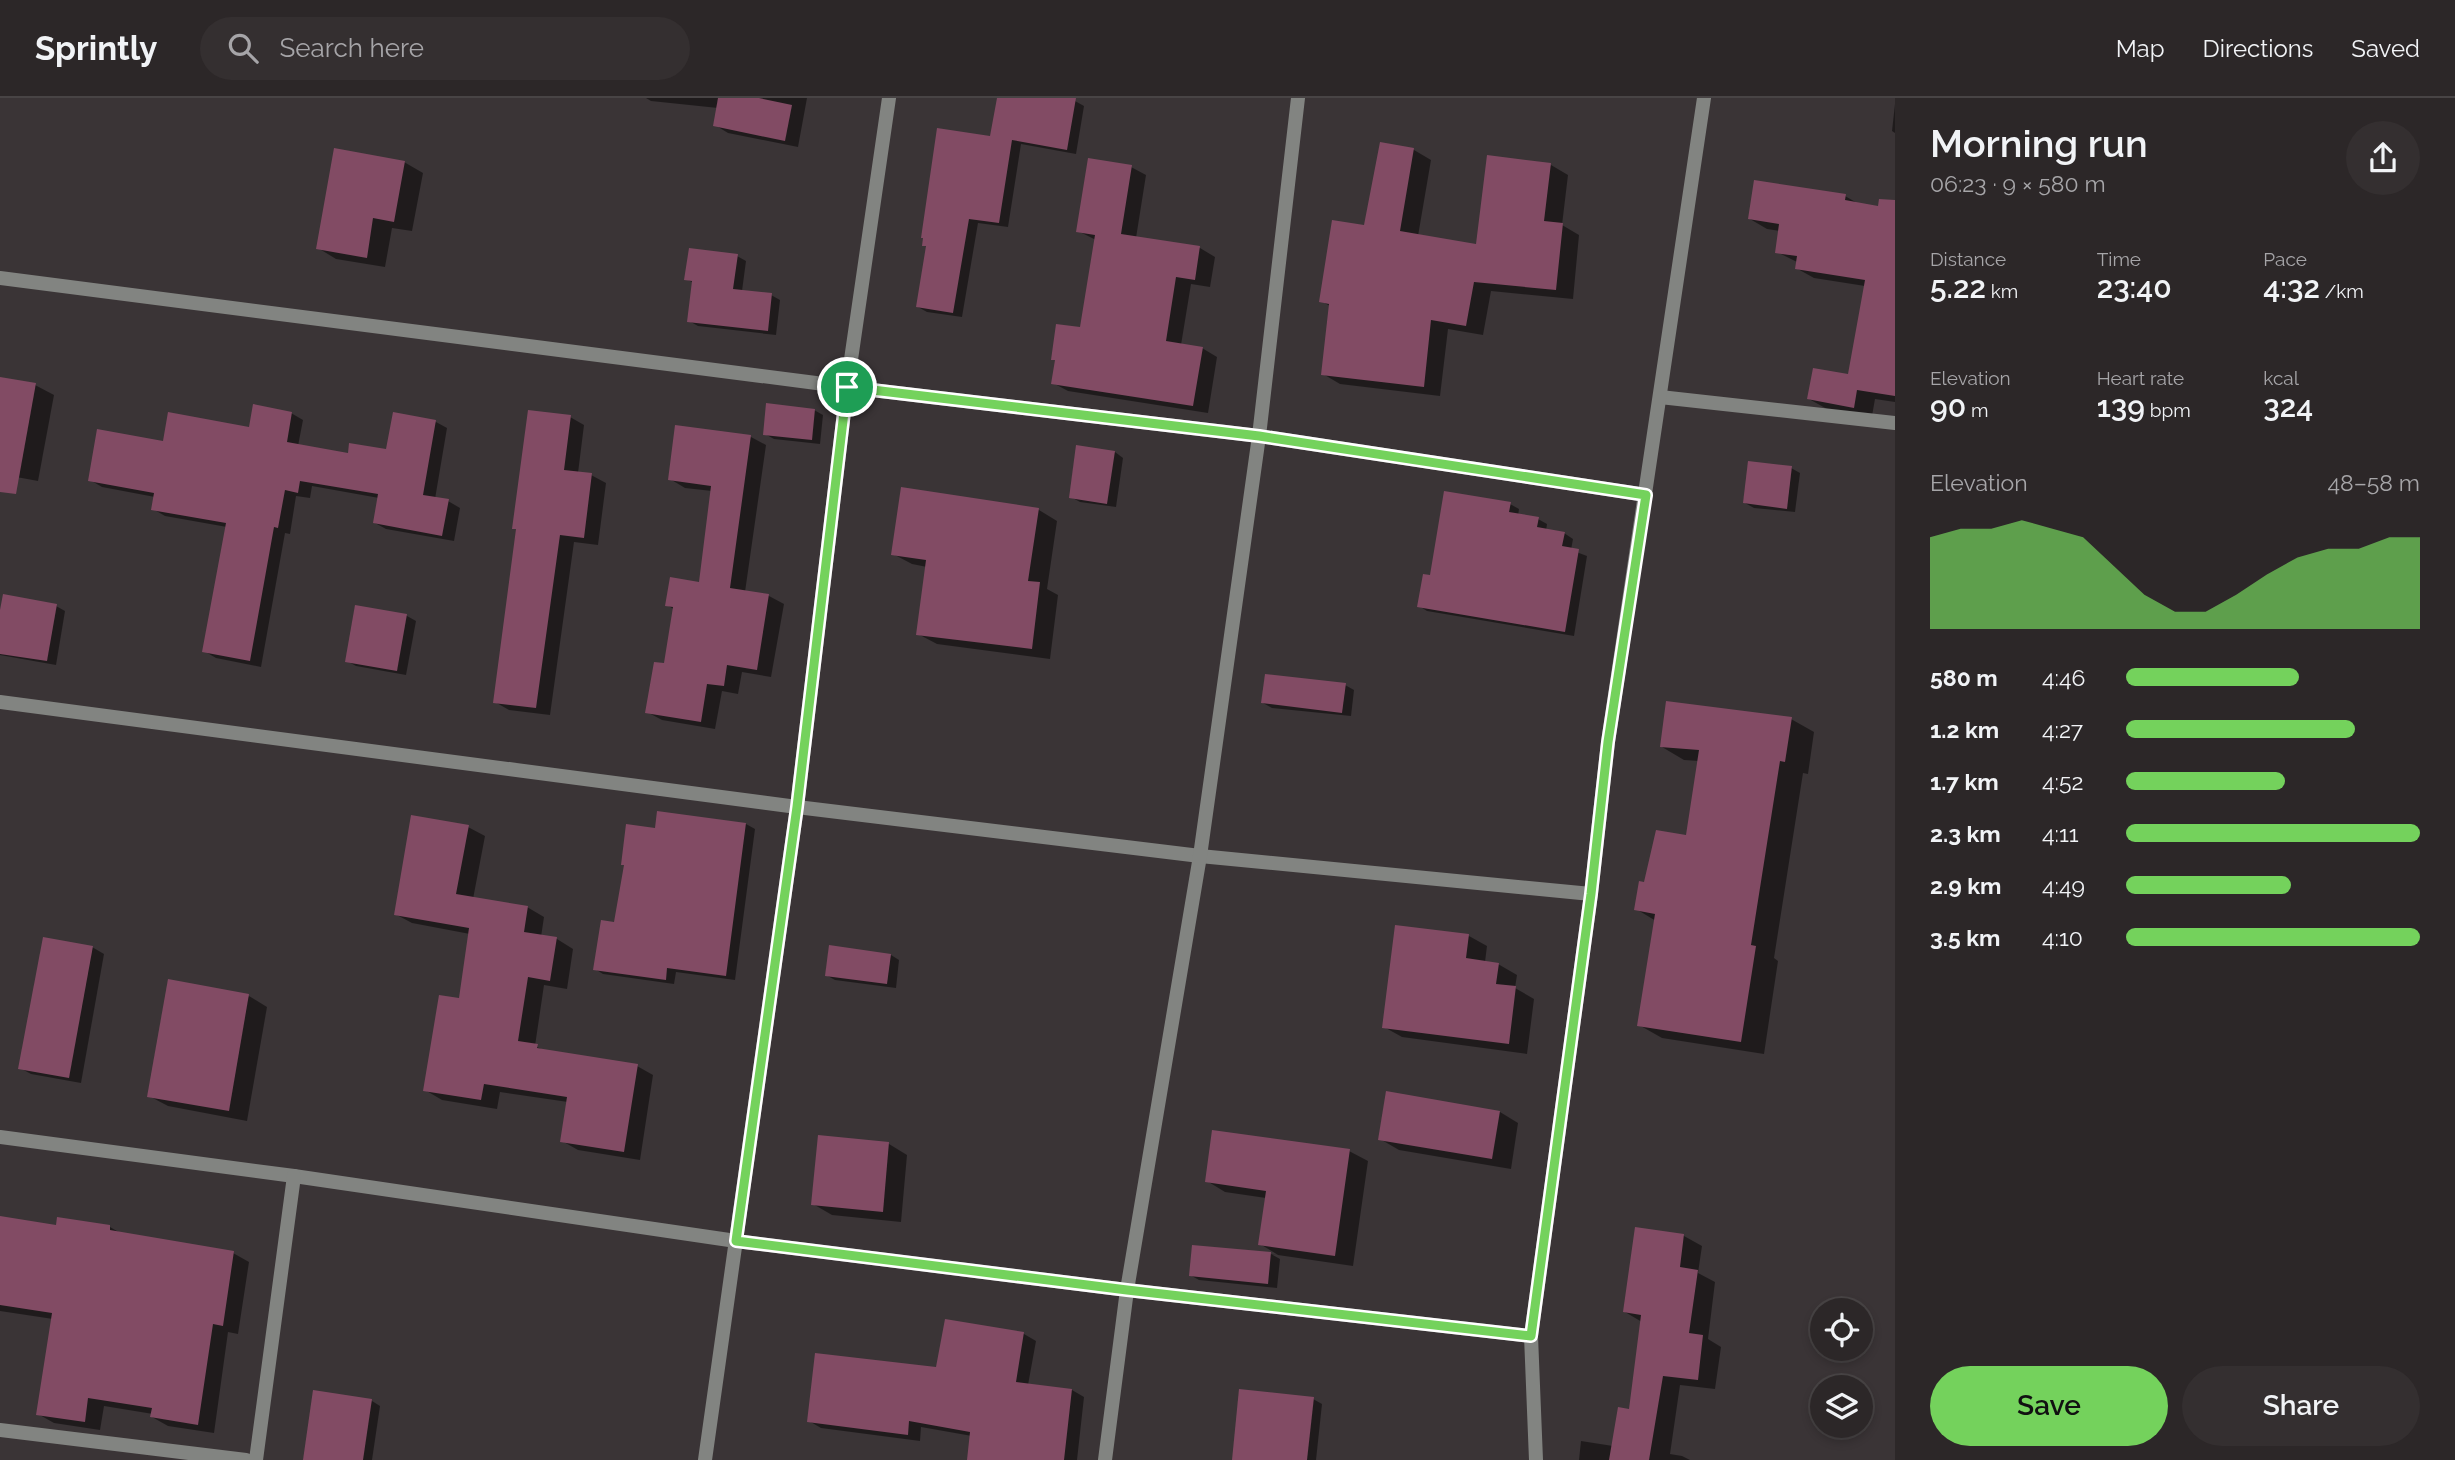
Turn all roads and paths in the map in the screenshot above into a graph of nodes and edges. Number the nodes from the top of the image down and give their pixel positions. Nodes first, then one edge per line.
1 (889, 98) edge
2 (1298, 98) edge
3 (1704, 98) edge
4 (0, 278) edge
5 (847, 387) junction
6 (1660, 397) junction
7 (1895, 423) edge
8 (1259, 436) junction
9 (1646, 495) junction
10 (0, 702) edge
11 (797, 807) junction
12 (1200, 856) junction
13 (1591, 894) junction
14 (0, 1137) edge
15 (294, 1176) junction
16 (736, 1241) junction
17 (1127, 1290) junction
18 (1531, 1336) junction
19 (0, 1430) edge
20 (246, 1460) edge
21 (256, 1460) edge
22 (705, 1460) edge
23 (1105, 1460) edge
24 (1536, 1460) edge

1 - 5 street
2 - 8 street
3 - 6 street
4 - 5 street
5 - 8 street
5 - 11 street
6 - 7 street
6 - 9 street
8 - 9 street
8 - 12 street
9 - 13 street
10 - 11 street
11 - 12 street
11 - 16 street
12 - 13 street
12 - 17 street
13 - 18 street
14 - 15 street
15 - 16 street
15 - 21 street
16 - 17 street
16 - 22 street
17 - 18 street
17 - 23 street
18 - 24 street
19 - 20 street

